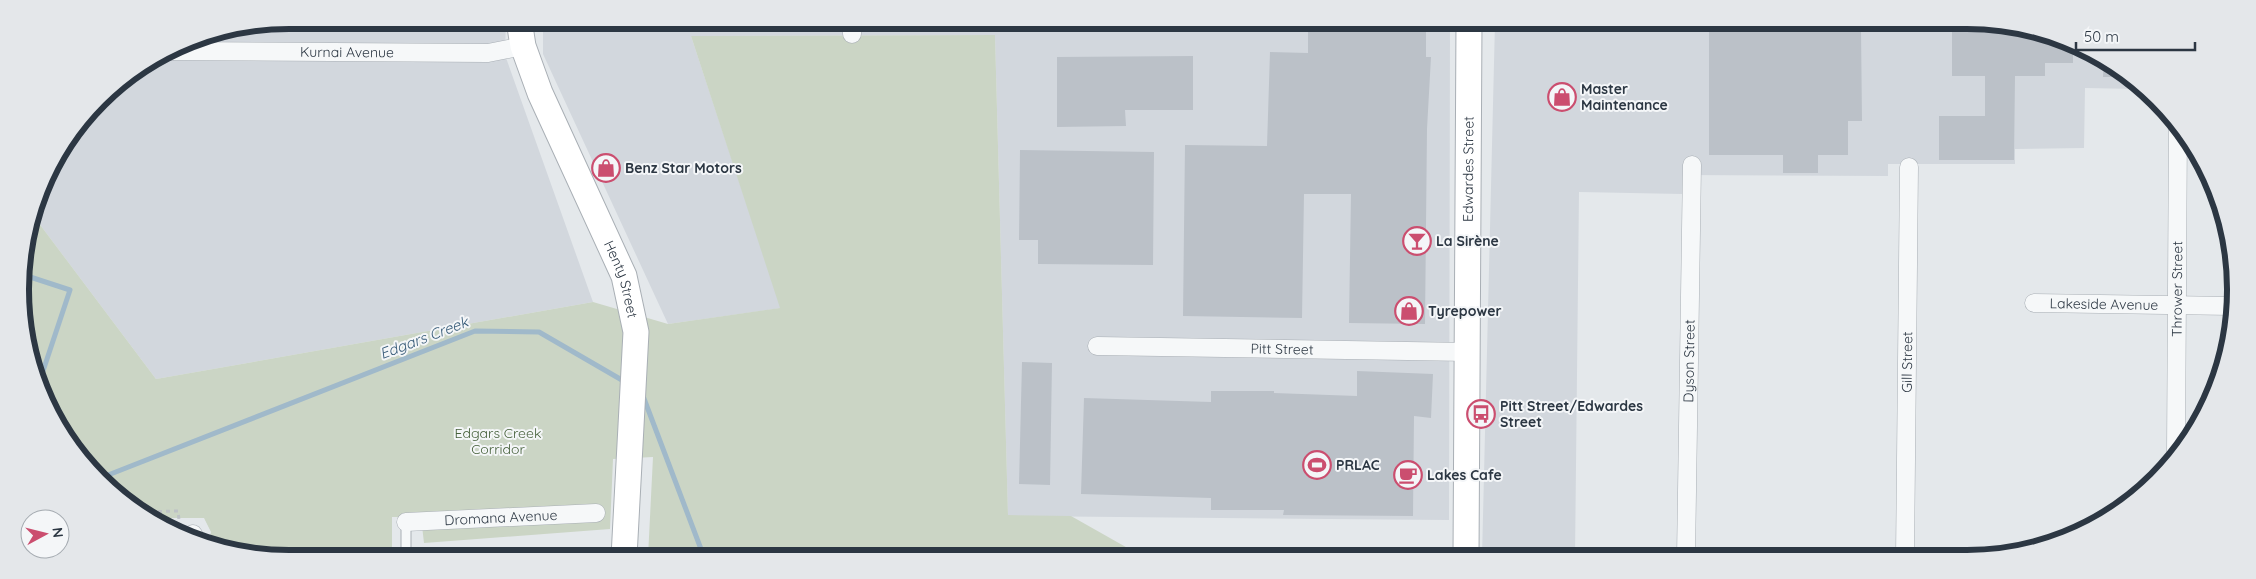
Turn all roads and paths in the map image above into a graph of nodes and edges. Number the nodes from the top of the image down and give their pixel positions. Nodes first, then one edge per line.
1 (521, 29) edge
2 (1469, 29) edge
3 (524, 46) junction
4 (192, 48) edge
5 (2178, 138) edge
6 (1692, 165) dead end
7 (1909, 166) dead end
8 (2034, 303) dead end
9 (2176, 306) junction
10 (2227, 306) edge
11 (1097, 346) dead end
12 (1468, 352) junction
13 (2176, 444) edge
14 (154, 512) edge
15 (596, 513) dead end
16 (178, 520) dead end
17 (406, 522) joint
18 (406, 550) edge
19 (624, 550) edge
20 (1466, 550) edge
21 (1686, 550) edge
22 (1905, 550) edge

1 - 3 street, Henty Street
2 - 12 street, Edwardes Street
3 - 4 street, Kurnai Avenue
3 - 19 street, Henty Street
5 - 9 street, Thrower Street
6 - 21 street, Dyson Street
7 - 22 street, Gill Street
8 - 9 street, Lakeside Avenue
9 - 10 street, Lakeside Avenue
9 - 13 street, Thrower Street
11 - 12 street, Pitt Street
12 - 20 street, Edwardes Street
14 - 16 path
15 - 17 street, Dromana Avenue
17 - 18 lane

